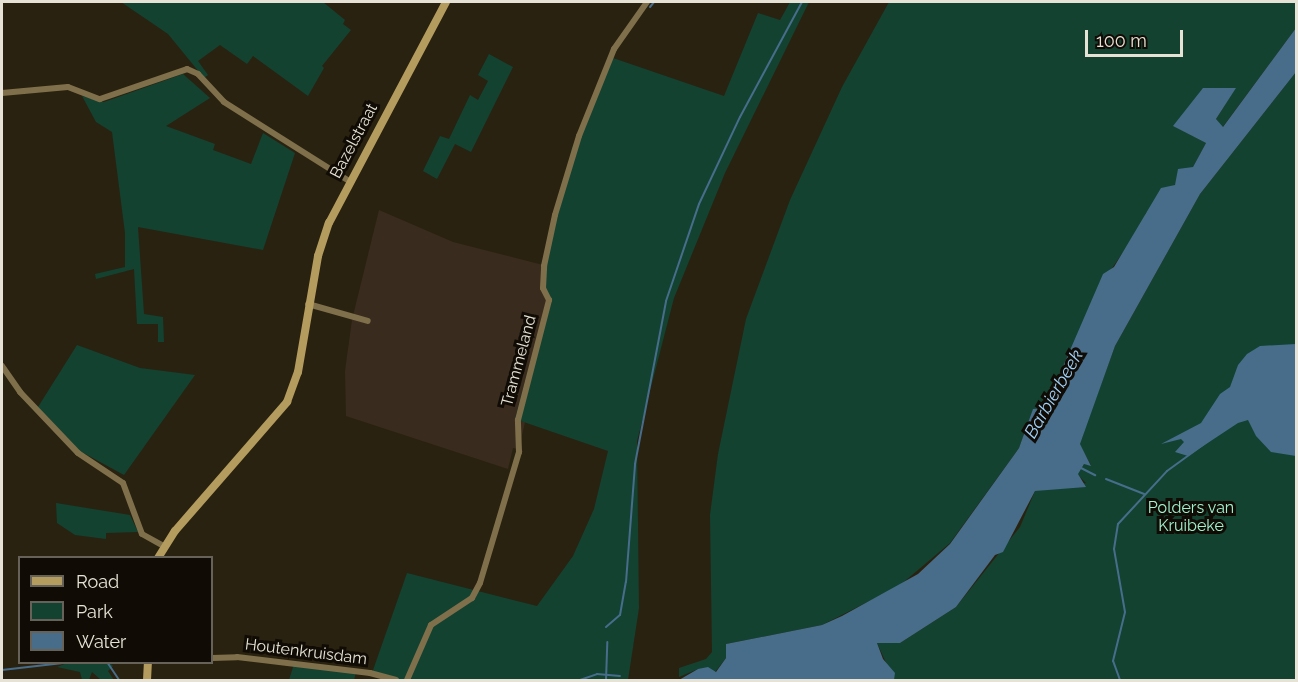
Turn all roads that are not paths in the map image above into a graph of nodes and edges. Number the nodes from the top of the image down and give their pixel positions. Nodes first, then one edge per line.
1 (446, 2) edge
2 (647, 2) edge
3 (2, 93) edge
4 (349, 181) junction
5 (308, 303) junction
6 (368, 321) dead end
7 (2, 366) edge
8 (164, 546) junction
9 (159, 556) edge
10 (213, 658) edge
11 (148, 664) edge
12 (147, 681) edge
13 (396, 681) edge
14 (407, 681) edge

1 - 4 main road, Bazelstraat
2 - 14 street, Trammeland
3 - 4 street
4 - 5 main road, Bazelstraat
5 - 6 street
5 - 8 main road, Bazelstraat
7 - 8 street
8 - 9 main road, Bazelstraat
10 - 13 street, Houtenkruisdam
11 - 12 main road

